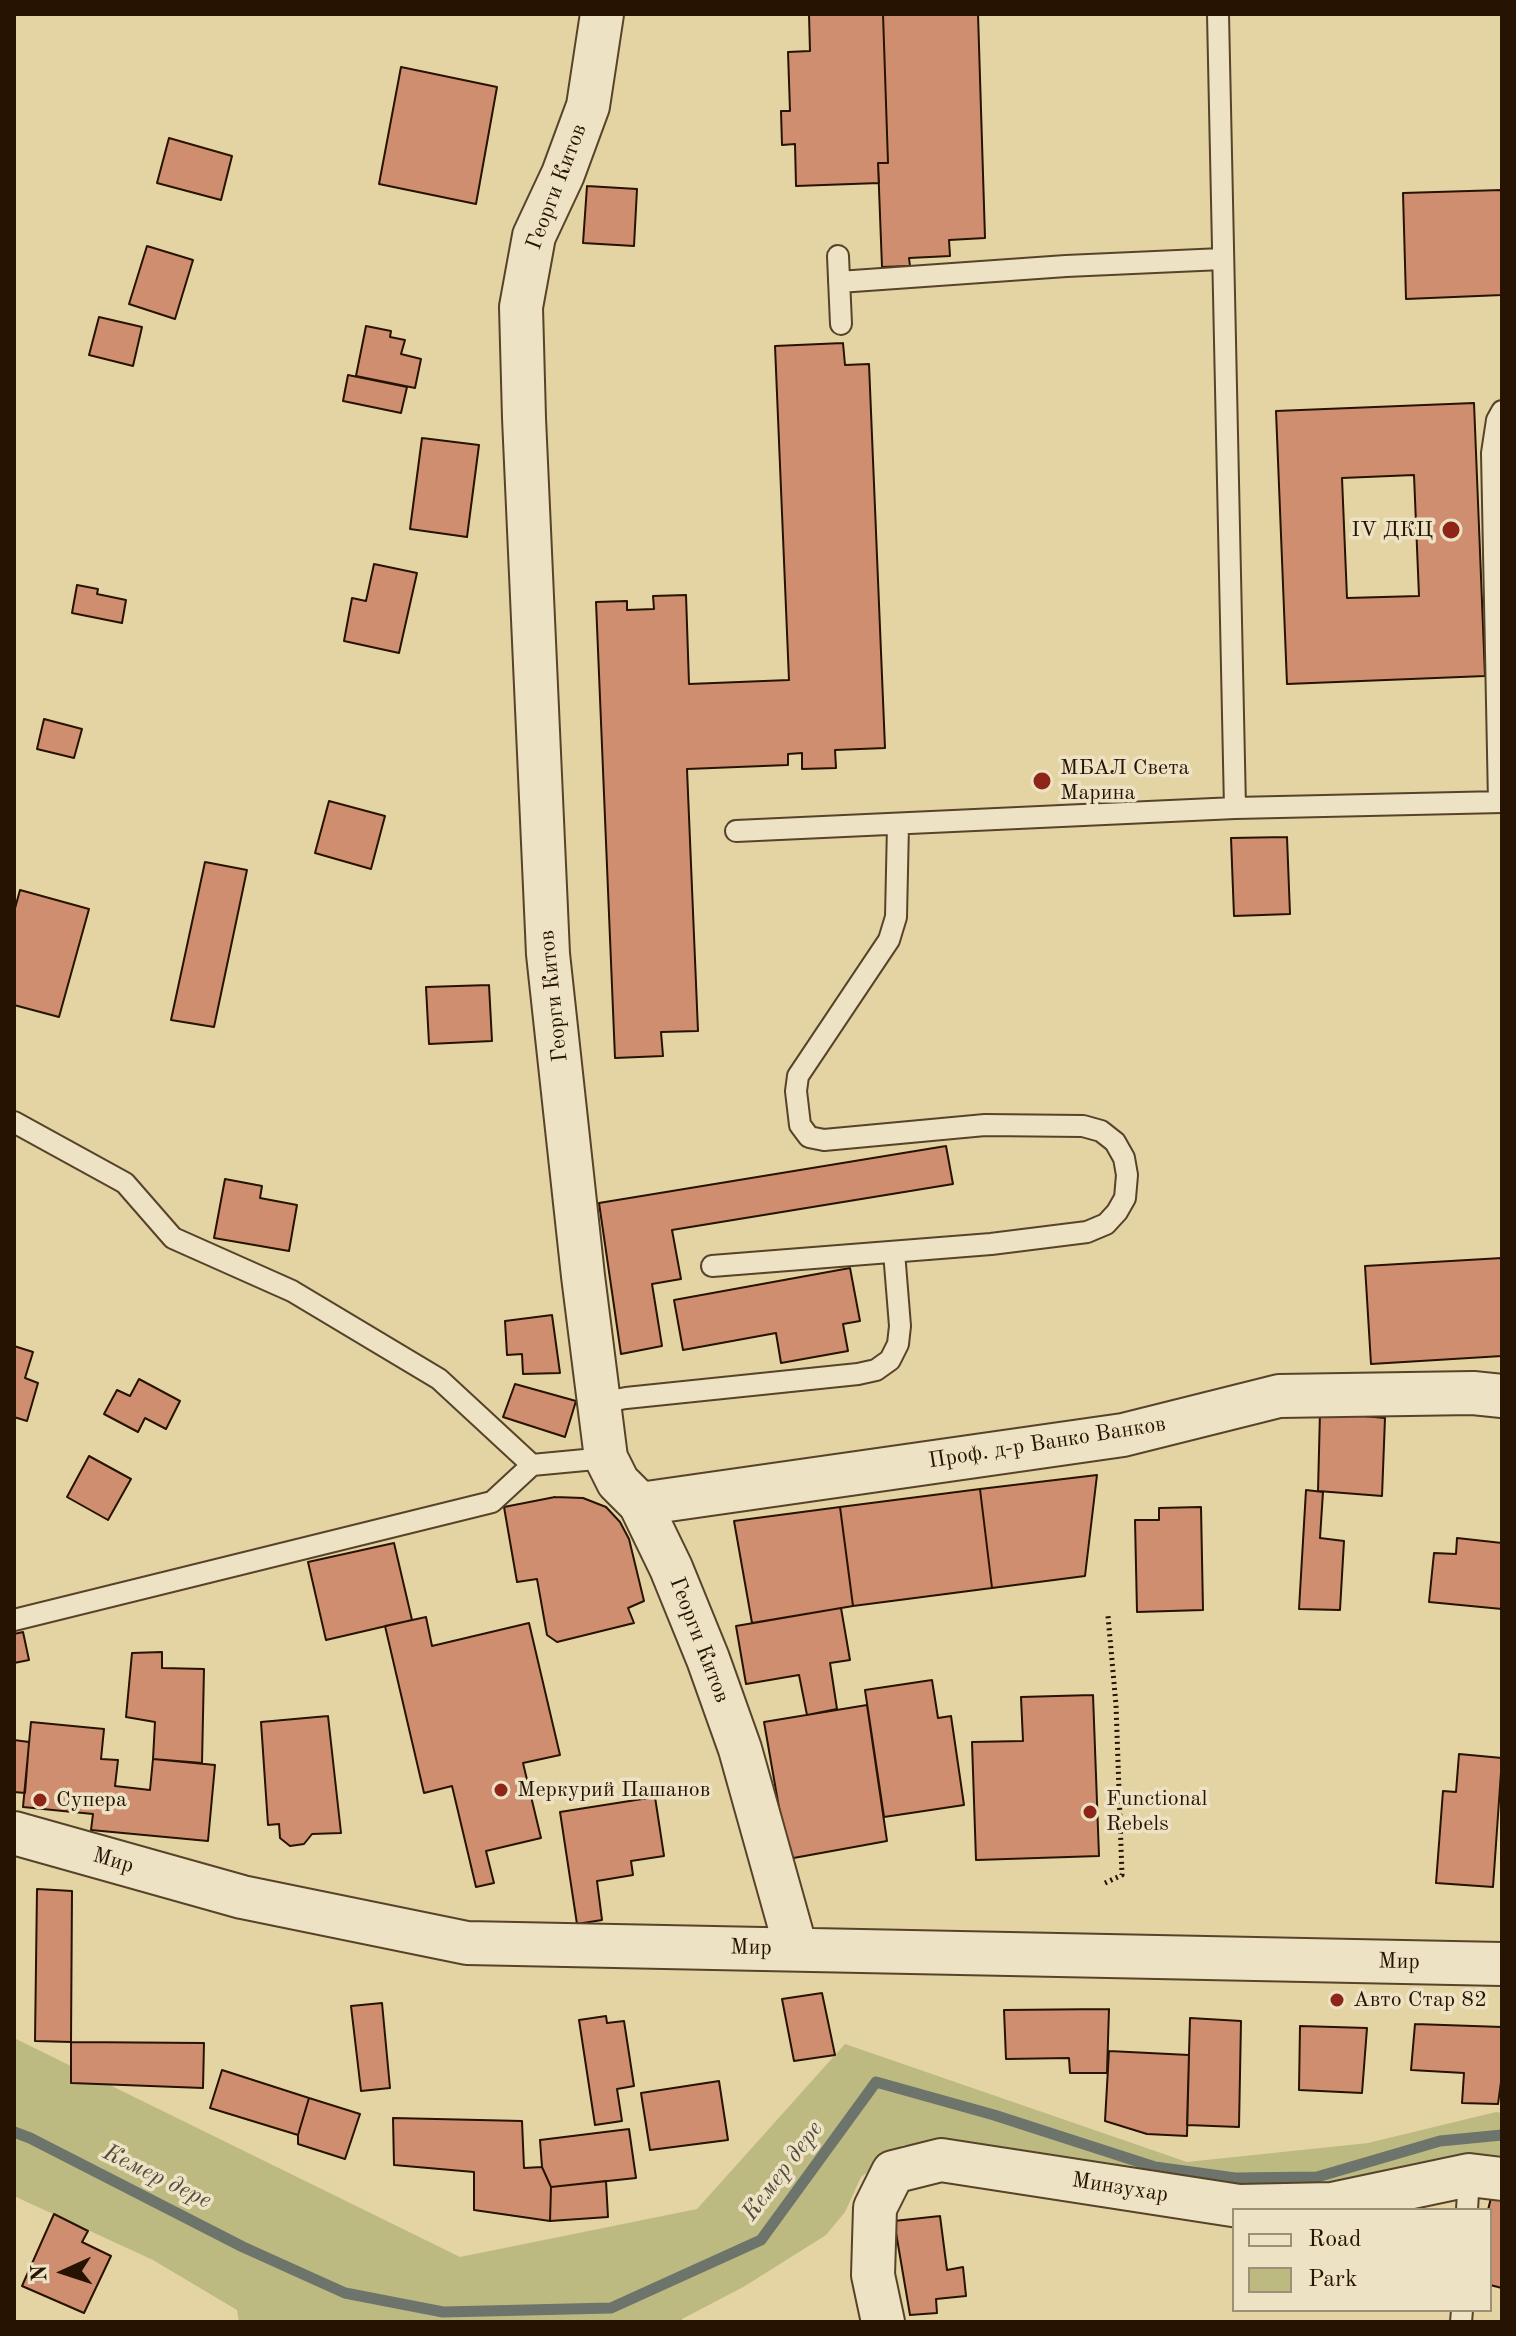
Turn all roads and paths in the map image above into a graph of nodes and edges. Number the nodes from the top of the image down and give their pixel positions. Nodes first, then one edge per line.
1 (602, 14) edge
2 (1218, 14) edge
3 (838, 256) dead end
4 (1222, 259) junction
5 (839, 282) junction
6 (841, 324) dead end
7 (1502, 411) edge
8 (1501, 802) edge
9 (1235, 808) junction
10 (898, 825) junction
11 (736, 831) dead end
12 (14, 1122) edge
13 (894, 1252) junction
14 (712, 1266) dead end
15 (1502, 1396) edge
16 (599, 1403) junction
17 (606, 1458) junction
18 (532, 1465) junction
19 (640, 1504) junction
20 (1108, 1616) dead end
21 (14, 1620) edge
22 (14, 1833) edge
23 (1105, 1883) dead end
24 (796, 1949) junction
25 (1502, 1964) edge
26 (1480, 2188) edge
27 (883, 2322) edge

1 - 16 street, Георги Китов
2 - 4 lane
3 - 5 lane
4 - 5 lane
4 - 9 lane
5 - 6 lane
7 - 8 lane
8 - 9 lane
9 - 10 lane
10 - 11 lane
10 - 13 lane
12 - 18 lane
13 - 14 lane
13 - 16 lane
15 - 19 street, Проф. д-р Ванко Ванков
16 - 17 street, Георги Китов
17 - 18 lane
17 - 19 street, Георги Китов
18 - 21 lane
19 - 24 street, Георги Китов
20 - 23 path
22 - 24 street, Мир
24 - 25 street, Мир
26 - 27 street, Минзухар

